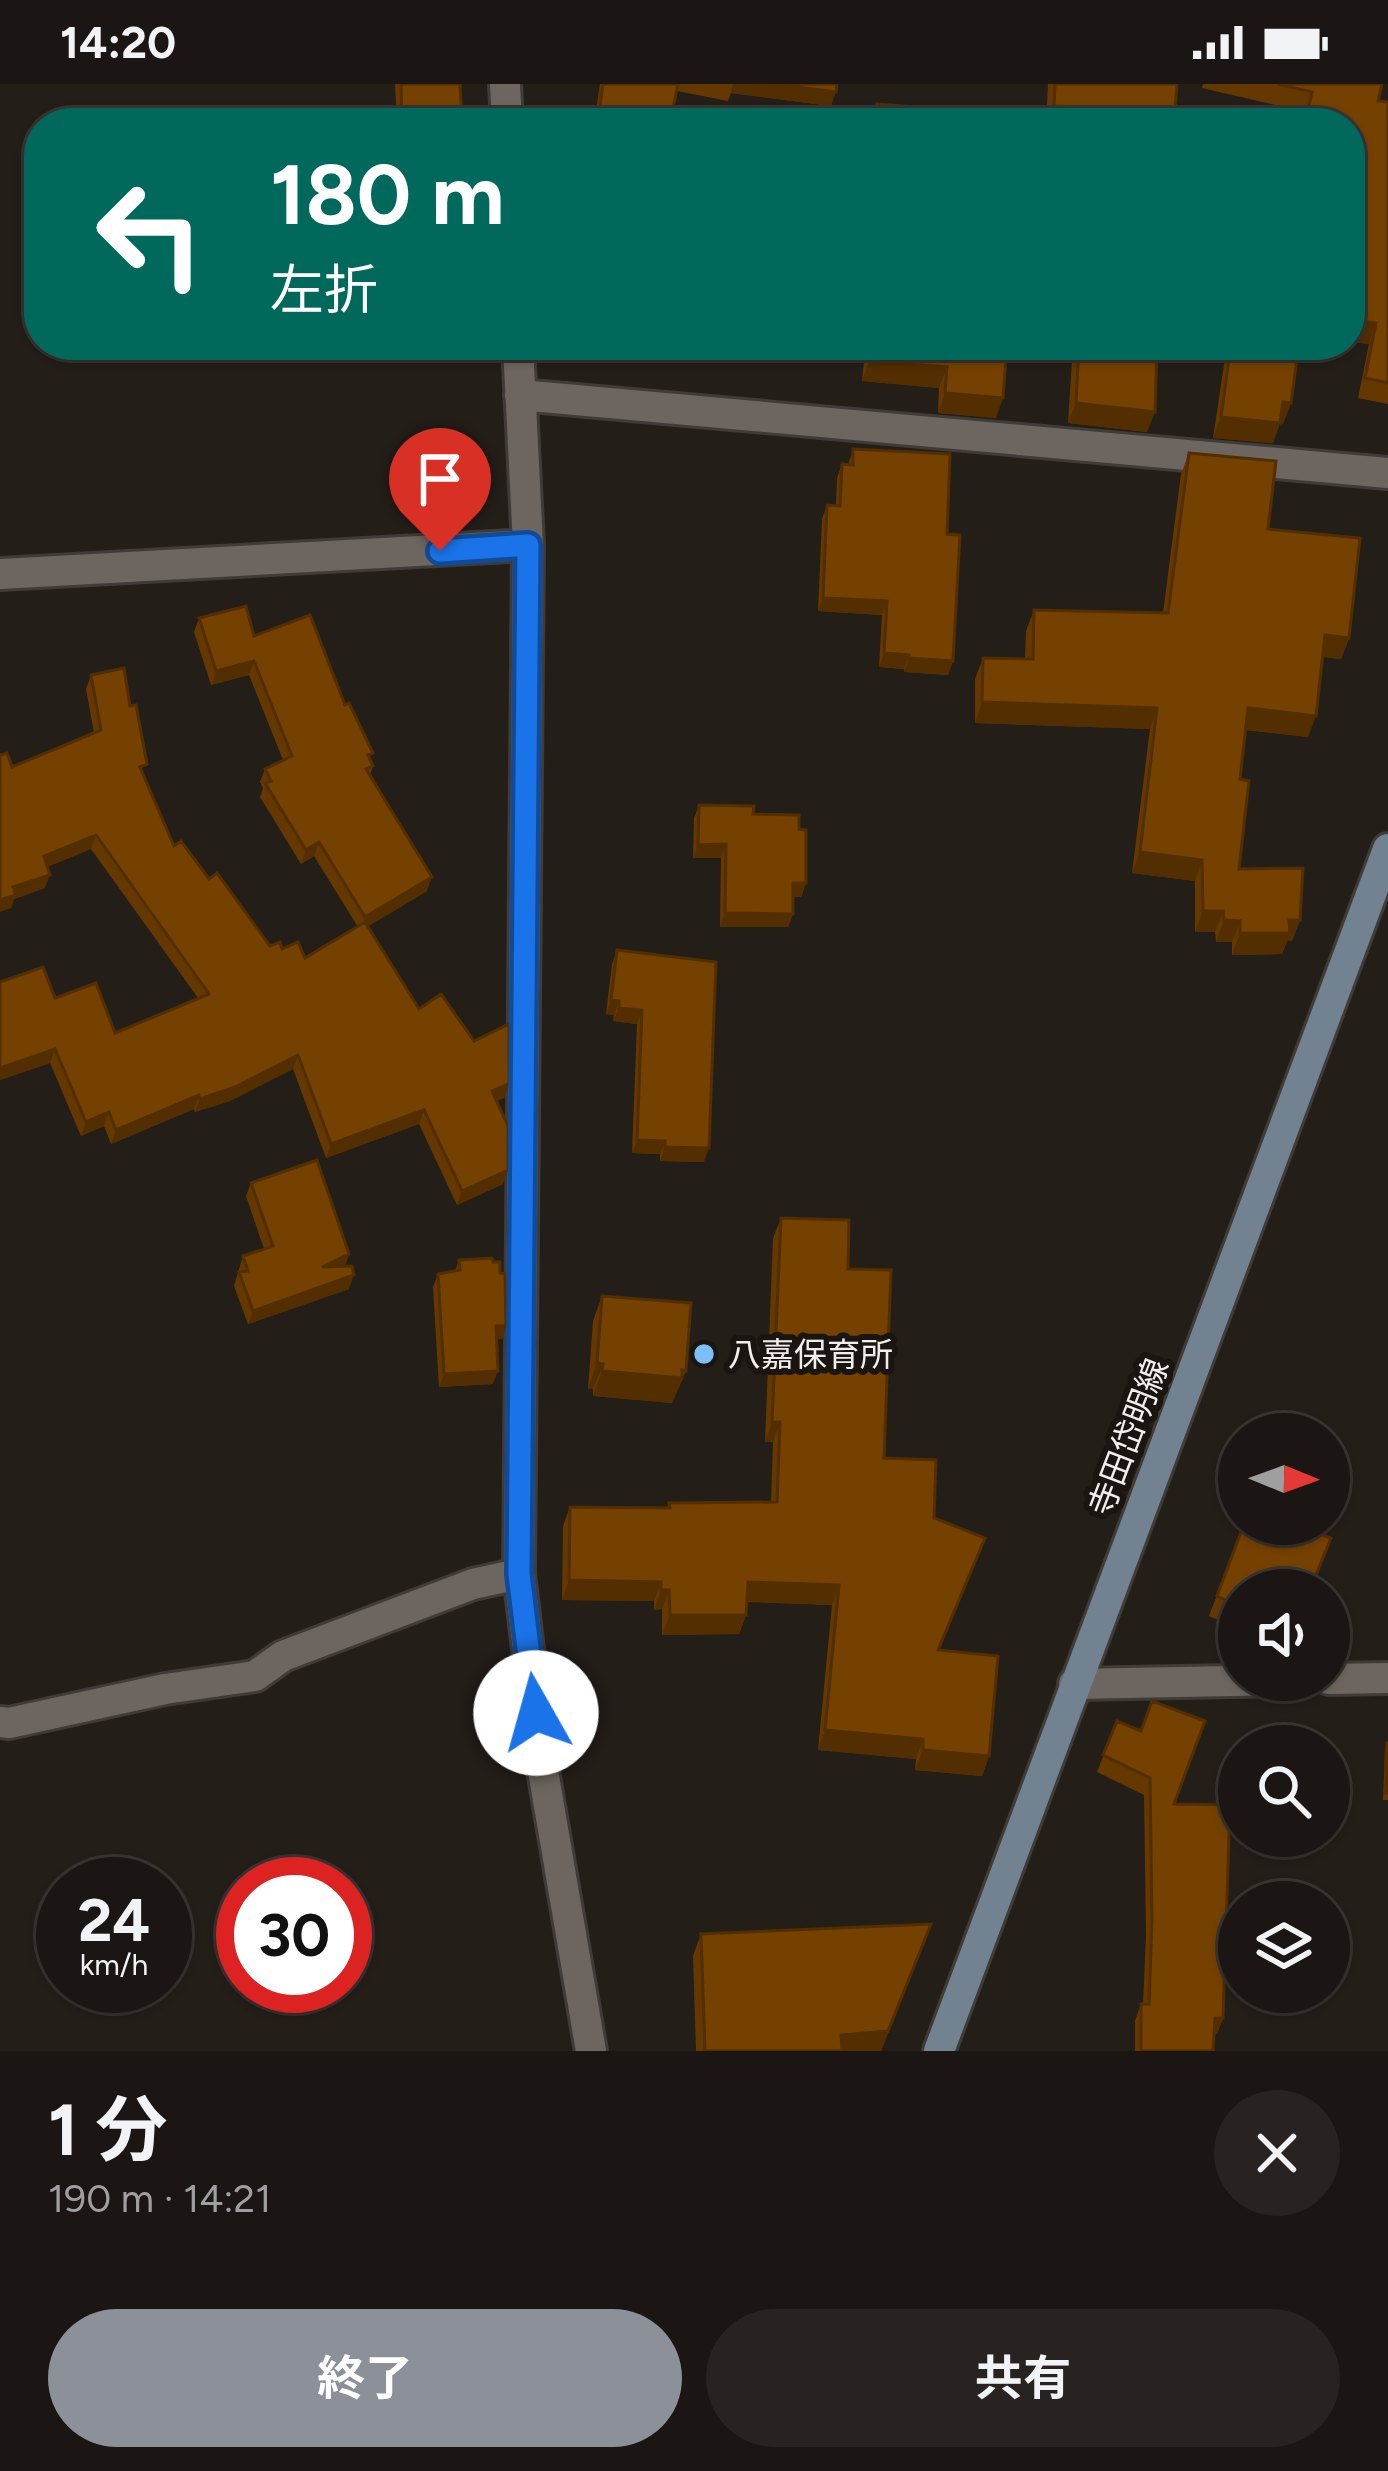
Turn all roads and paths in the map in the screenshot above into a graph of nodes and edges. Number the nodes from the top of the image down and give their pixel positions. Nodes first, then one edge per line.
1 (519, 360) edge
2 (520, 395) junction
3 (1388, 473) edge
4 (528, 545) junction
5 (0, 574) edge
6 (1386, 860) edge
7 (519, 1574) junction
8 (1388, 1678) edge
9 (1350, 1679) edge
10 (1218, 1681) edge
11 (1074, 1684) junction
12 (0, 1721) edge
13 (591, 2051) edge
14 (939, 2051) edge

1 - 2 street
2 - 3 street
2 - 4 street
4 - 5 street
4 - 7 street
6 - 11 main road, 寺田岱明線
7 - 12 street
7 - 13 street
8 - 9 street
10 - 11 street
11 - 14 main road, 寺田岱明線

